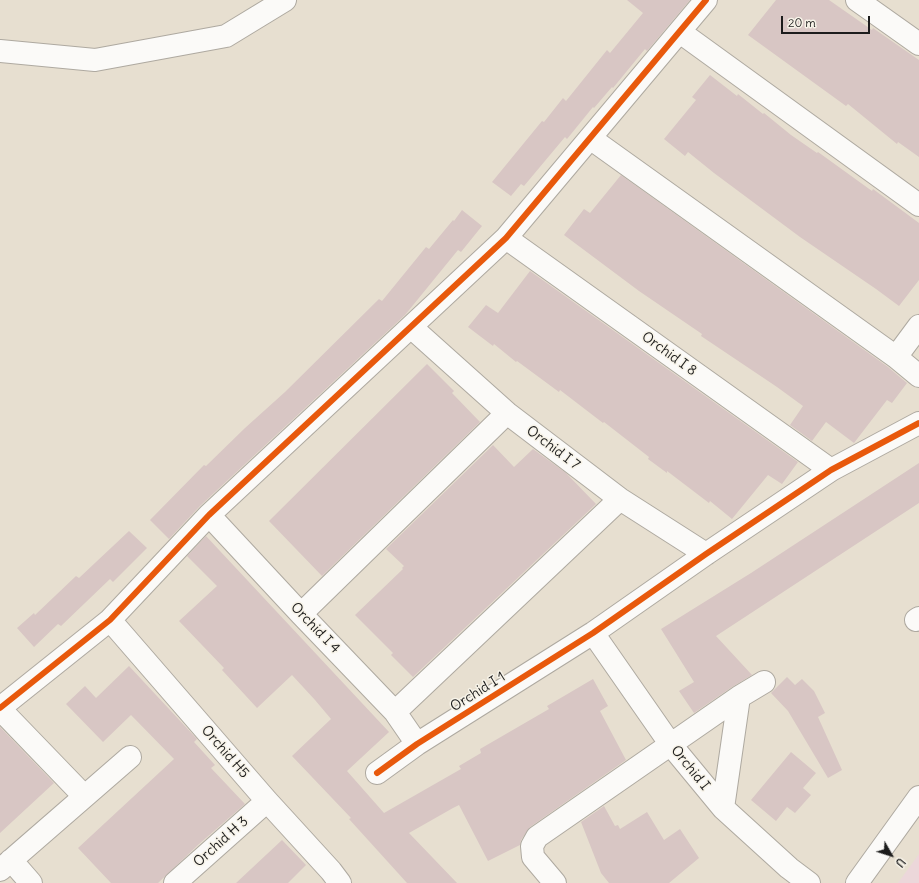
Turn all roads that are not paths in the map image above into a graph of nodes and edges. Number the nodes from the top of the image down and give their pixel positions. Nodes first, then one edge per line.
1 (285, 0) edge
2 (706, 0) edge
3 (856, 0) edge
4 (680, 32) junction
5 (919, 44) edge
6 (0, 51) edge
7 (590, 138) junction
8 (919, 205) edge
9 (506, 238) junction
10 (919, 326) edge
11 (411, 327) junction
12 (896, 357) junction
13 (919, 376) edge
14 (507, 413) junction
15 (919, 423) edge
16 (831, 470) junction
17 (620, 499) junction
18 (209, 515) junction
19 (706, 554) junction
20 (301, 614) junction
21 (110, 620) junction
22 (593, 633) junction
23 (764, 682) dead end
24 (739, 697) junction
25 (0, 708) edge
26 (395, 712) junction
27 (417, 744) junction
28 (671, 745) junction
29 (130, 757) dead end
30 (377, 773) dead end
31 (84, 796) junction
32 (919, 798) edge
33 (267, 802) junction
34 (723, 808) junction
35 (5, 865) edge
36 (333, 879) edge
37 (801, 881) edge
38 (31, 883) edge
39 (175, 883) edge
40 (555, 883) edge
41 (857, 883) edge

1 - 6 street
2 - 4 street
3 - 5 street
4 - 7 street
4 - 8 street
7 - 9 street
7 - 12 street
9 - 11 street
9 - 16 street, Orchid I 8
10 - 12 street
11 - 14 street, Orchid I 7
11 - 18 street
12 - 13 street
14 - 17 street, Orchid I 7
14 - 20 street
15 - 16 street, Orchid I 1
16 - 19 street, Orchid I 1
17 - 19 street, Orchid I 7
17 - 26 street
18 - 20 street, Orchid I 4
18 - 21 street
19 - 22 street, Orchid I 1
20 - 26 street, Orchid I 4
21 - 25 street
21 - 33 street, Orchid H5
22 - 27 street, Orchid I 1
22 - 28 street, Orchid I
23 - 24 street
24 - 28 street
24 - 34 street
25 - 31 street
26 - 27 street, Orchid I 4
27 - 30 street, Orchid I 1
28 - 34 street, Orchid I
28 - 40 street
29 - 31 street
31 - 35 street
32 - 41 street
33 - 36 street, Orchid H5
33 - 39 street, Orchid H 3
34 - 37 street, Orchid I
35 - 38 street

